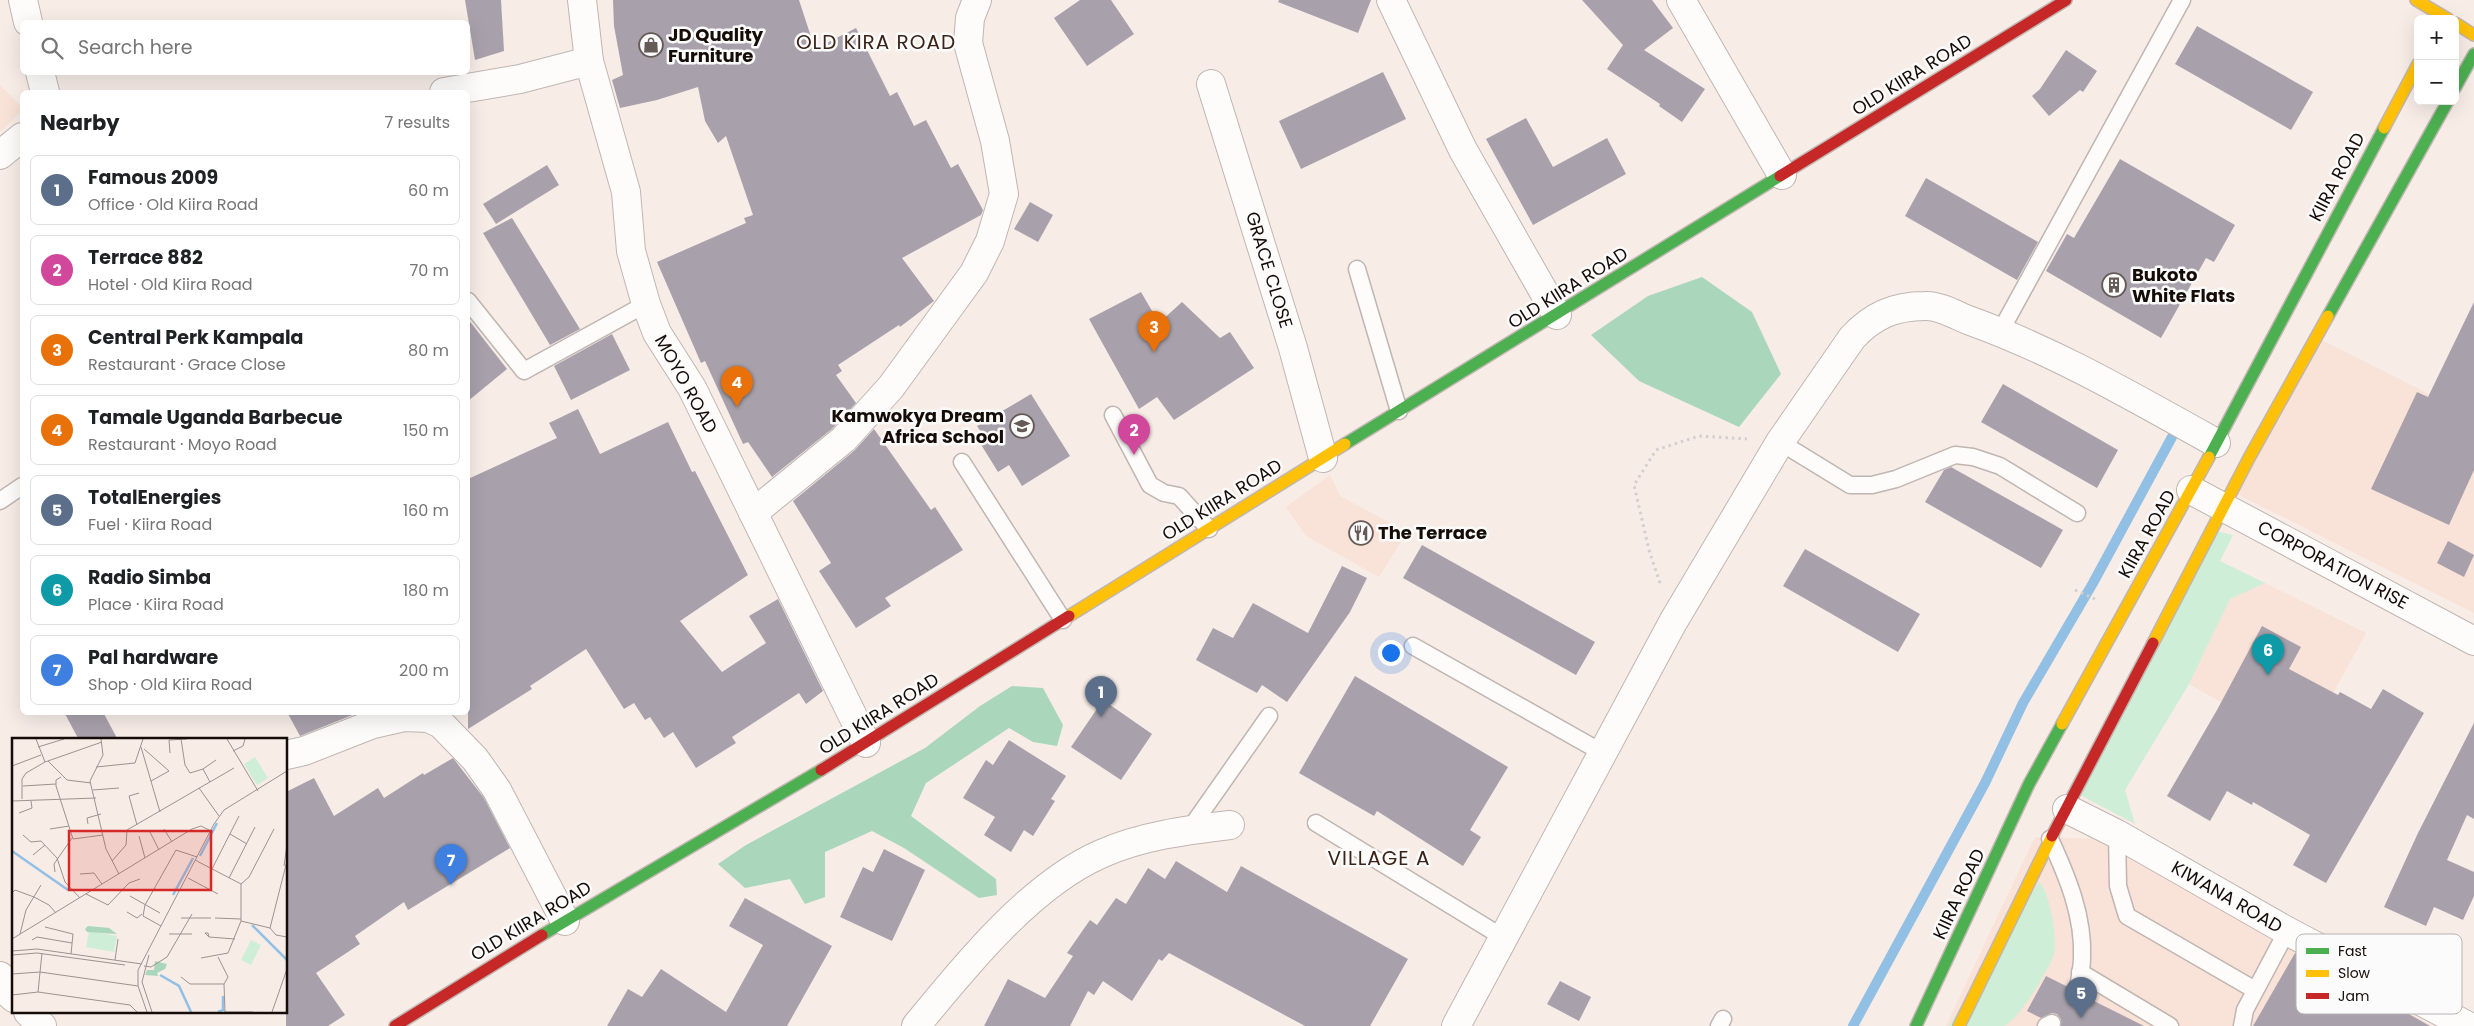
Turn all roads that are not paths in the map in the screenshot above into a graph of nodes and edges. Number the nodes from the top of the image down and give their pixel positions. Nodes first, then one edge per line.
1 (23, 0) edge
2 (582, 0) edge
3 (977, 0) edge
4 (1391, 0) edge
5 (1681, 0) edge
6 (2066, 0) edge
7 (2182, 0) edge
8 (2416, 0) edge
9 (2444, 15) edge
10 (28, 20) edge
11 (2459, 26) edge
12 (2474, 35) edge
13 (2474, 54) edge
14 (589, 61) junction
15 (2414, 72) edge
16 (41, 75) edge
17 (2459, 81) edge
18 (1211, 84) dead end
19 (44, 90) edge
20 (456, 90) edge
21 (2446, 105) edge
22 (20, 139) edge
23 (0, 155) edge
24 (1782, 175) junction
25 (1357, 269) dead end
26 (470, 304) edge
27 (646, 304) junction
28 (1557, 315) junction
29 (2000, 332) junction
30 (1399, 412) junction
31 (1113, 415) dead end
32 (1780, 442) junction
33 (2216, 443) junction
34 (1323, 458) junction
35 (962, 462) dead end
36 (20, 487) edge
37 (2191, 490) junction
38 (0, 501) edge
39 (2224, 507) junction
40 (752, 513) junction
41 (2077, 514) dead end
42 (1209, 529) junction
43 (1063, 620) junction
44 (2474, 641) edge
45 (1413, 646) dead end
46 (428, 716) edge
47 (1269, 716) dead end
48 (866, 743) junction
49 (1603, 753) junction
50 (288, 755) edge
51 (2067, 809) junction
52 (1316, 823) dead end
53 (1230, 825) dead end
54 (1189, 830) junction
55 (2117, 834) junction
56 (2050, 840) junction
57 (565, 921) junction
58 (2286, 931) junction
59 (2296, 936) edge
60 (1504, 938) junction
61 (2080, 972) junction
62 (0, 976) edge
63 (2255, 990) junction
64 (2077, 992) dead end
65 (12, 996) edge
66 (30, 1014) edge
67 (2445, 1014) edge
68 (42, 1026) edge
69 (395, 1026) edge
70 (916, 1026) edge
71 (1456, 1026) edge
72 (1916, 1026) edge
73 (1959, 1026) edge
74 (2170, 1026) edge
75 (2242, 1026) edge
76 (2468, 1026) edge

1 - 10 street
2 - 14 street, MOYO ROAD
3 - 40 street
4 - 28 street
5 - 24 street
6 - 24 main road, OLD KIIRA ROAD
7 - 29 lane
8 - 9 main road
11 - 12 main road
13 - 17 main road
14 - 20 street
14 - 27 street, MOYO ROAD
15 - 33 main road, KIIRA ROAD
16 - 19 street
18 - 34 street, GRACE CLOSE
21 - 39 main road
22 - 23 street
24 - 28 main road, OLD KIIRA ROAD
25 - 30 lane
26 - 27 lane
27 - 40 street, MOYO ROAD
28 - 30 main road, OLD KIIRA ROAD
29 - 32 street
29 - 33 street
30 - 34 main road, OLD KIIRA ROAD
31 - 42 lane
32 - 41 lane
32 - 49 street
33 - 37 main road, KIIRA ROAD
34 - 42 main road, OLD KIIRA ROAD
35 - 43 lane
36 - 38 lane
37 - 39 street, CORPORATION RISE
37 - 72 main road, KIIRA ROAD
39 - 44 street, CORPORATION RISE
39 - 51 main road
40 - 48 street, MOYO ROAD
42 - 43 main road, OLD KIIRA ROAD
43 - 48 main road, OLD KIIRA ROAD
45 - 49 lane
46 - 50 street
46 - 57 street
47 - 54 lane
48 - 57 main road, OLD KIIRA ROAD
49 - 60 street
51 - 55 street, KIWANA ROAD
51 - 56 main road
52 - 60 lane
53 - 54 street
54 - 70 street
55 - 58 street, KIWANA ROAD
55 - 63 lane
56 - 61 lane
56 - 73 main road
57 - 69 main road, OLD KIIRA ROAD
58 - 59 street, KIWANA ROAD
58 - 63 lane
60 - 71 street
61 - 64 lane
61 - 74 lane
62 - 65 street
63 - 75 lane
66 - 68 street
67 - 76 street, KIWANA ROAD

